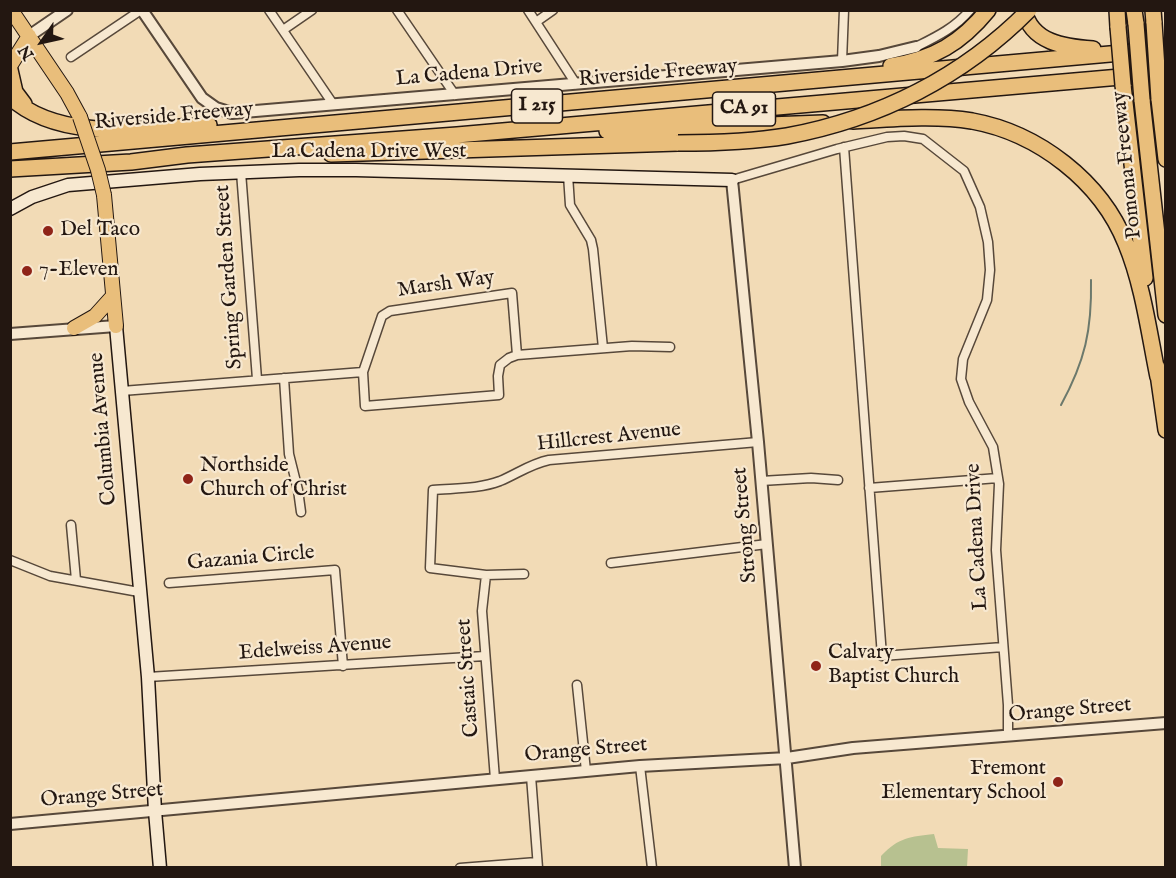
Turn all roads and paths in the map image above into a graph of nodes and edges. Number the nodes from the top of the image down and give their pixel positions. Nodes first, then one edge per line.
1 (11, 10) edge
2 (67, 10) edge
3 (142, 10) edge
4 (269, 10) edge
5 (312, 10) edge
6 (397, 10) edge
7 (528, 10) edge
8 (554, 10) edge
9 (844, 10) edge
10 (970, 10) edge
11 (988, 10) edge
12 (1024, 10) edge
13 (1029, 10) edge
14 (1117, 16) edge
15 (1135, 17) edge
16 (1154, 17) edge
17 (536, 22) junction
18 (283, 30) junction
19 (29, 36) junction
20 (916, 47) joint
21 (1166, 49) edge
22 (1132, 52) junction
23 (71, 57) dead end
24 (842, 61) junction
25 (10, 68) edge
26 (1166, 73) edge
27 (794, 82) junction
28 (576, 84) junction
29 (455, 95) junction
30 (10, 97) edge
31 (333, 104) junction
32 (30, 111) junction
33 (281, 129) junction
34 (458, 135) junction
35 (844, 147) junction
36 (10, 152) edge
37 (187, 155) junction
38 (1166, 159) edge
39 (131, 162) junction
40 (10, 170) edge
41 (241, 172) junction
42 (568, 175) junction
43 (10, 180) edge
44 (732, 180) junction
45 (10, 210) edge
46 (113, 296) junction
47 (1166, 315) edge
48 (116, 326) junction
49 (74, 328) junction
50 (11, 334) edge
51 (670, 347) dead end
52 (603, 348) junction
53 (518, 356) junction
54 (363, 372) junction
55 (1158, 377) junction
56 (284, 378) junction
57 (257, 379) junction
58 (122, 391) junction
59 (1166, 430) edge
60 (758, 442) junction
61 (998, 478) junction
62 (838, 480) dead end
63 (761, 481) junction
64 (869, 488) junction
65 (301, 512) dead end
66 (71, 525) dead end
67 (766, 544) junction
68 (10, 560) edge
69 (611, 563) dead end
70 (524, 574) dead end
71 (486, 575) junction
72 (76, 580) junction
73 (169, 583) dead end
74 (139, 592) junction
75 (1004, 647) junction
76 (485, 656) junction
77 (343, 666) junction
78 (148, 677) junction
79 (577, 686) dead end
80 (1166, 723) edge
81 (1008, 736) junction
82 (786, 758) junction
83 (640, 766) junction
84 (586, 771) junction
85 (531, 776) junction
86 (495, 778) junction
87 (155, 811) junction
88 (10, 824) edge
89 (537, 865) edge
90 (160, 867) edge
91 (460, 867) edge
92 (652, 867) edge
93 (795, 867) edge

1 - 19 main road, Columbia Avenue
2 - 19 street
3 - 23 street
3 - 31 street, La Cadena Drive
4 - 18 street
5 - 18 street
6 - 29 street
7 - 17 street
8 - 17 street
9 - 24 street
10 - 20 street
11 - 27 highway, I 215
12 - 22 highway
13 - 37 highway, I 215, bridge
14 - 55 highway, bridge
15 - 47 highway, Pomona Freeway, bridge
16 - 38 highway, Pomona Freeway, bridge
17 - 28 street
18 - 31 street
19 - 25 main road
19 - 46 main road, Columbia Avenue, bridge
20 - 24 street, La Cadena Drive
21 - 22 highway, Riverside Freeway / CA 91
22 - 27 highway, Riverside Freeway / CA 91
24 - 28 street, La Cadena Drive
25 - 32 highway
26 - 34 highway, Riverside Freeway / CA 91
27 - 33 highway, Riverside Freeway / I 215
28 - 29 street, La Cadena Drive
29 - 31 street, La Cadena Drive
30 - 32 highway
32 - 33 highway
33 - 36 highway, Riverside Freeway / I 215
34 - 37 highway, Riverside Freeway / CA 91
34 - 55 highway
35 - 44 street, La Cadena Drive
35 - 61 street, La Cadena Drive
35 - 64 street
37 - 39 highway, Riverside Freeway / I 215
39 - 40 highway, Riverside Freeway / I 215
39 - 43 highway
41 - 42 main road, La Cadena Drive West
41 - 45 main road, La Cadena Drive West
41 - 57 street, Spring Garden Street
42 - 44 main road, La Cadena Drive West
42 - 52 street
44 - 60 street, Strong Street
46 - 48 main road, Columbia Avenue
46 - 49 main road
48 - 49 street
48 - 58 main road, Columbia Avenue
49 - 50 street
51 - 52 street
52 - 53 street
53 - 54 street, Marsh Way
53 - 54 street, Marsh Way
54 - 56 street
55 - 59 highway
56 - 57 street
56 - 65 street
57 - 58 street
58 - 74 main road, Columbia Avenue
60 - 63 street, Strong Street
60 - 71 street, Hillcrest Avenue
61 - 64 street
61 - 75 street, La Cadena Drive
62 - 63 street
63 - 67 street, Strong Street
64 - 75 street
66 - 72 street
67 - 69 street
67 - 82 street, Strong Street
68 - 72 street
70 - 71 street
71 - 76 street, Castaic Street
72 - 74 street
73 - 77 street, Gazania Circle
74 - 78 main road, Columbia Avenue
75 - 81 street, La Cadena Drive
76 - 77 street, Edelweiss Avenue
76 - 86 street, Castaic Street
77 - 78 street, Edelweiss Avenue
78 - 87 main road, Columbia Avenue
79 - 84 street
80 - 81 street, Orange Street
81 - 82 street, Orange Street
82 - 83 street, Orange Street
82 - 93 street, Strong Street
83 - 84 street, Orange Street
83 - 92 street
84 - 85 street, Orange Street
85 - 86 street, Orange Street
85 - 89 street
86 - 87 street, Orange Street
87 - 88 street, Orange Street
87 - 90 main road, Columbia Avenue
89 - 91 street

